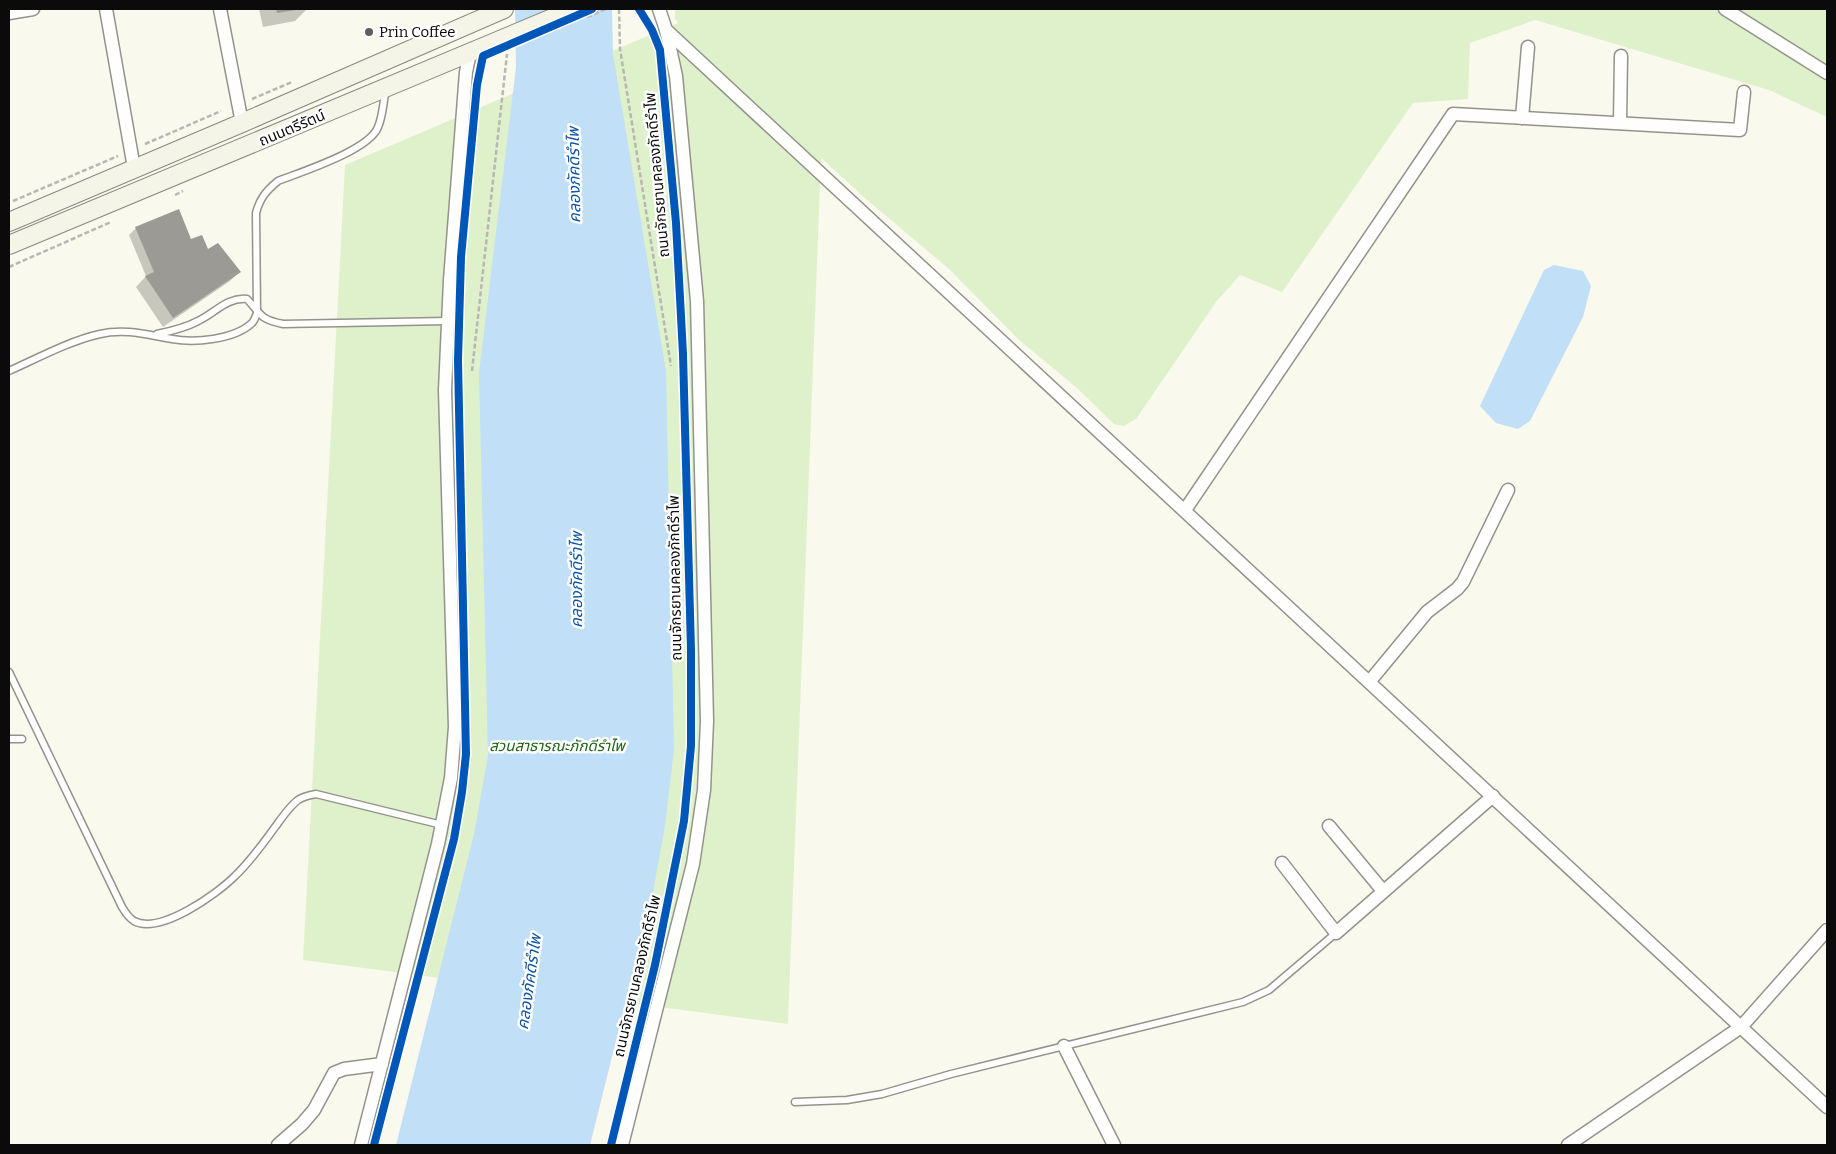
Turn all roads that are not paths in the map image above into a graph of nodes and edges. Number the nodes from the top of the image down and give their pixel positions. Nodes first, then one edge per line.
1 (33, 9) edge
2 (106, 9) edge
3 (220, 9) edge
4 (659, 9) edge
5 (1725, 9) edge
6 (500, 10) edge
7 (9, 13) edge
8 (574, 13) edge
9 (666, 30) junction
10 (1528, 47) dead end
11 (470, 53) junction
12 (1621, 56) dead end
13 (1827, 73) edge
14 (386, 88) junction
15 (1744, 92) dead end
16 (1522, 118) junction
17 (242, 123) junction
18 (1620, 123) junction
19 (134, 168) junction
20 (9, 222) edge
21 (9, 245) edge
22 (257, 313) junction
23 (448, 321) junction
24 (153, 335) junction
25 (9, 372) edge
26 (1508, 490) dead end
27 (1185, 510) junction
28 (9, 672) edge
29 (1370, 681) junction
30 (9, 739) edge
31 (22, 739) dead end
32 (1493, 796) junction
33 (442, 825) junction
34 (1329, 826) dead end
35 (1282, 863) dead end
36 (1384, 891) junction
37 (1827, 930) edge
38 (1336, 933) junction
39 (1741, 1026) junction
40 (1064, 1046) junction
41 (382, 1064) junction
42 (795, 1102) dead end
43 (1827, 1107) edge
44 (278, 1145) edge
45 (361, 1145) edge
46 (622, 1145) edge
47 (1114, 1145) edge
48 (1568, 1145) edge

1 - 7 street
2 - 19 street
3 - 17 street
4 - 9 street
5 - 13 street
6 - 17 main road, ถนนตรีรัตน์
8 - 11 main road, ถนนตรีรัตน์
9 - 27 street
9 - 46 street
10 - 16 street
11 - 14 main road, ถนนตรีรัตน์
11 - 23 street
12 - 18 street
14 - 21 main road, ถนนตรีรัตน์
14 - 22 lane
15 - 18 street
16 - 18 street
16 - 27 street
17 - 19 main road, ถนนตรีรัตน์
19 - 20 main road, ถนนตรีรัตน์
22 - 23 lane
22 - 24 lane
22 - 24 lane
23 - 33 street
24 - 25 lane
26 - 29 street
27 - 29 street
28 - 33 lane
29 - 32 street
30 - 31 lane
32 - 36 street
32 - 39 street
33 - 41 street
34 - 36 street
35 - 38 street
36 - 38 street
37 - 39 street
38 - 40 lane
39 - 43 street
39 - 48 street
40 - 42 lane
40 - 47 street
41 - 44 street
41 - 45 street

